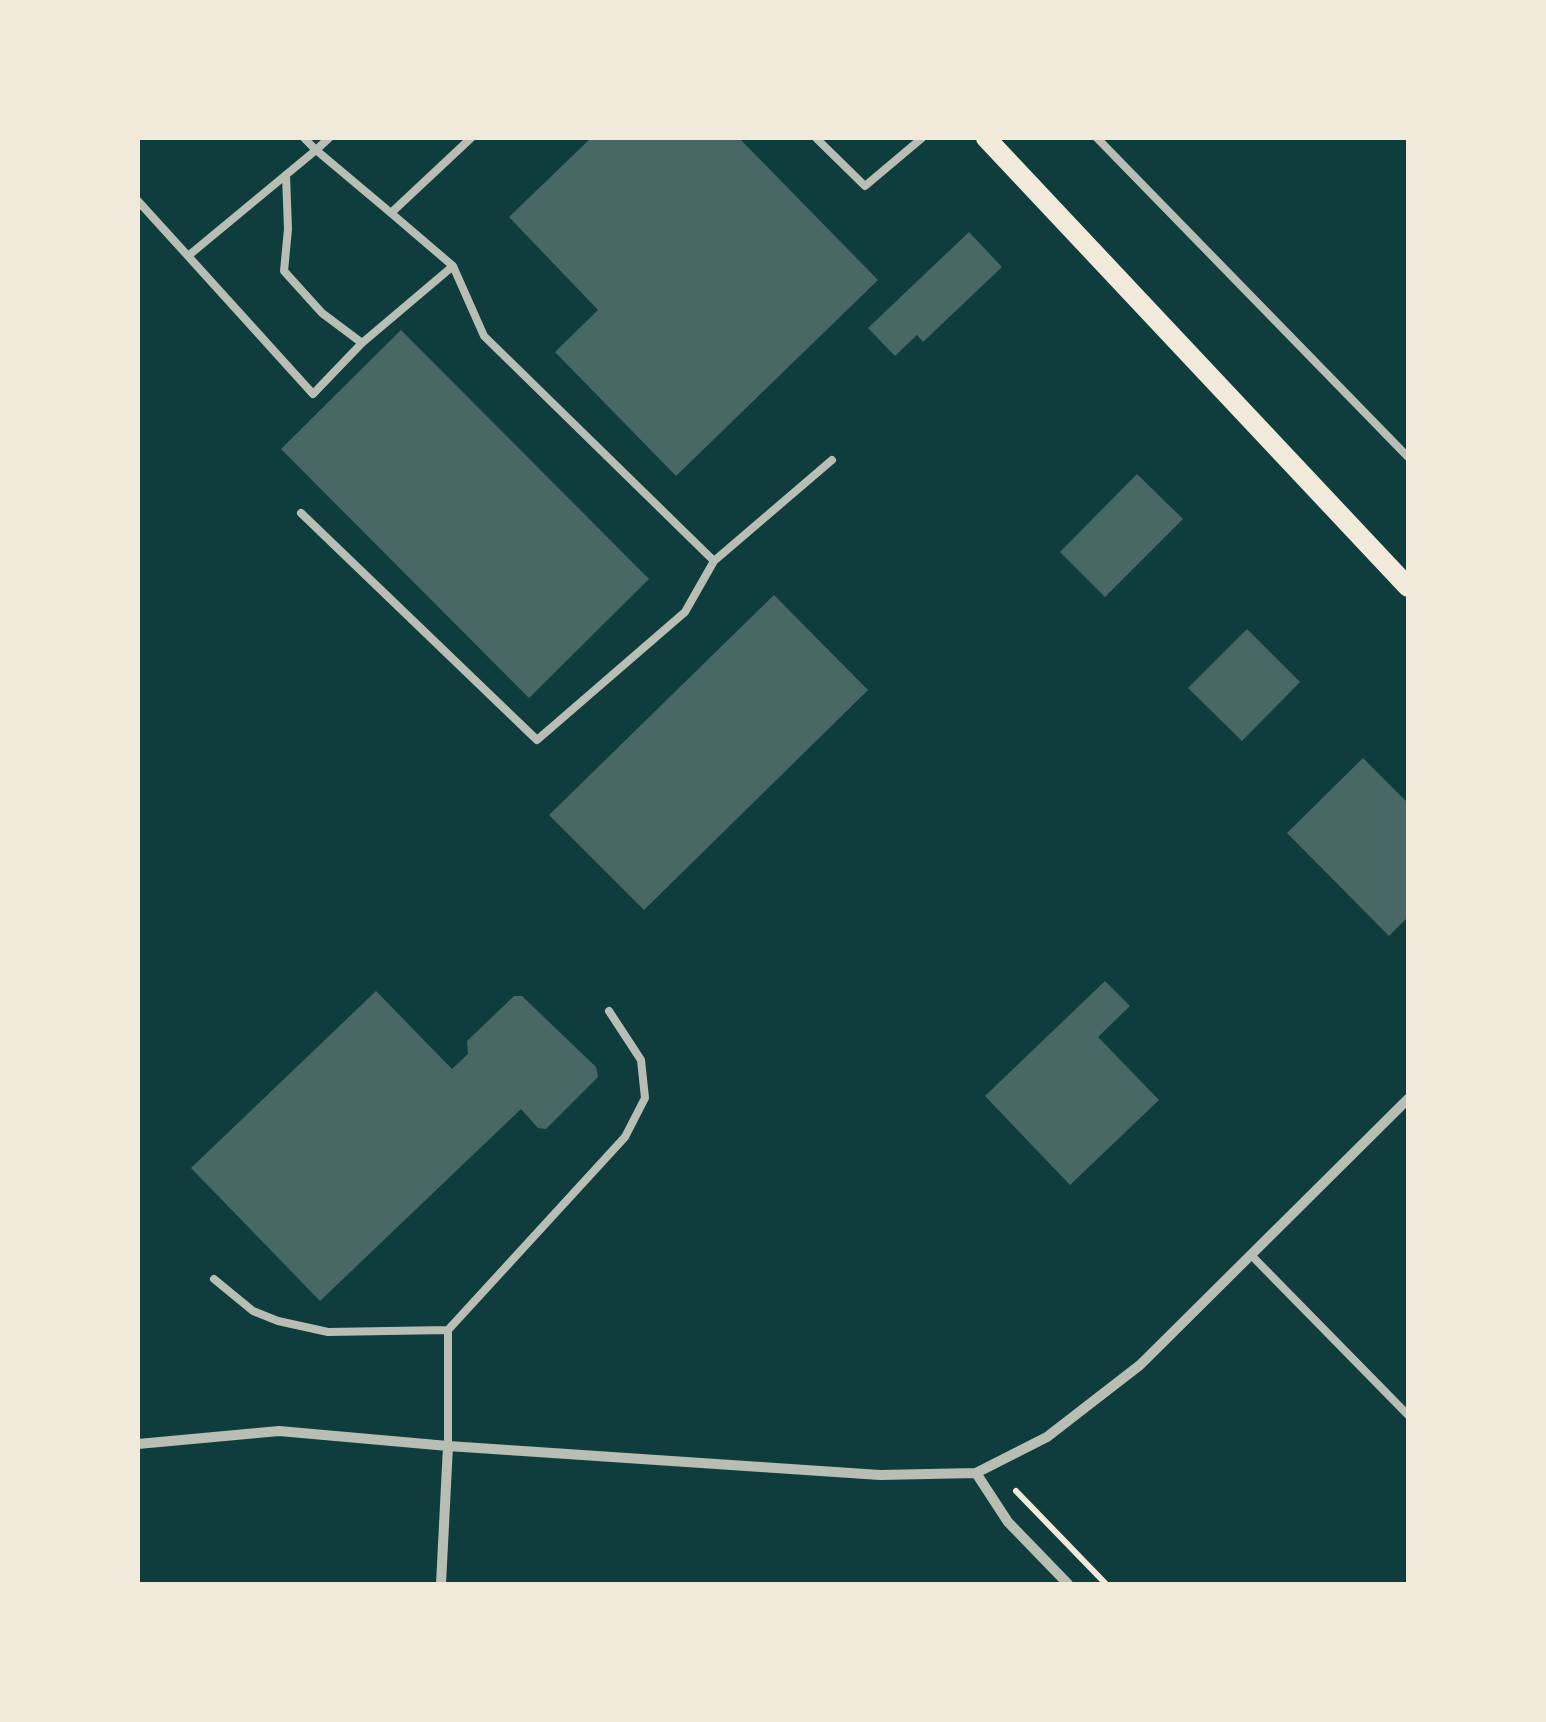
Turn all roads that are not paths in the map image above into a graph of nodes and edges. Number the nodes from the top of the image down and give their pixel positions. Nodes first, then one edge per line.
1 (304, 138) edge
2 (329, 138) edge
3 (470, 138) edge
4 (816, 138) edge
5 (922, 138) edge
6 (986, 138) edge
7 (1097, 138) edge
8 (316, 150) junction
9 (286, 175) junction
10 (138, 201) edge
11 (390, 212) junction
12 (188, 256) junction
13 (452, 266) junction
14 (362, 343) junction
15 (1408, 457) edge
16 (832, 460) dead end
17 (301, 514) dead end
18 (714, 561) junction
19 (1408, 587) edge
20 (609, 1010) dead end
21 (1407, 1104) edge
22 (1252, 1256) junction
23 (214, 1280) dead end
24 (448, 1330) junction
25 (1408, 1416) edge
26 (138, 1444) edge
27 (448, 1446) junction
28 (976, 1473) junction
29 (441, 1584) edge
30 (1068, 1584) edge

1 - 8 lane
2 - 8 lane
3 - 11 lane
4 - 5 lane
6 - 19 main road
7 - 15 lane
8 - 9 lane
8 - 11 lane
9 - 12 lane
9 - 14 lane
10 - 12 lane
11 - 13 lane
12 - 14 lane
13 - 14 lane
13 - 18 lane
16 - 18 lane
17 - 18 lane
20 - 24 lane
21 - 22 street
22 - 25 lane
22 - 28 street
23 - 24 lane
24 - 27 lane
26 - 27 street
27 - 28 street
27 - 29 street
28 - 30 street

